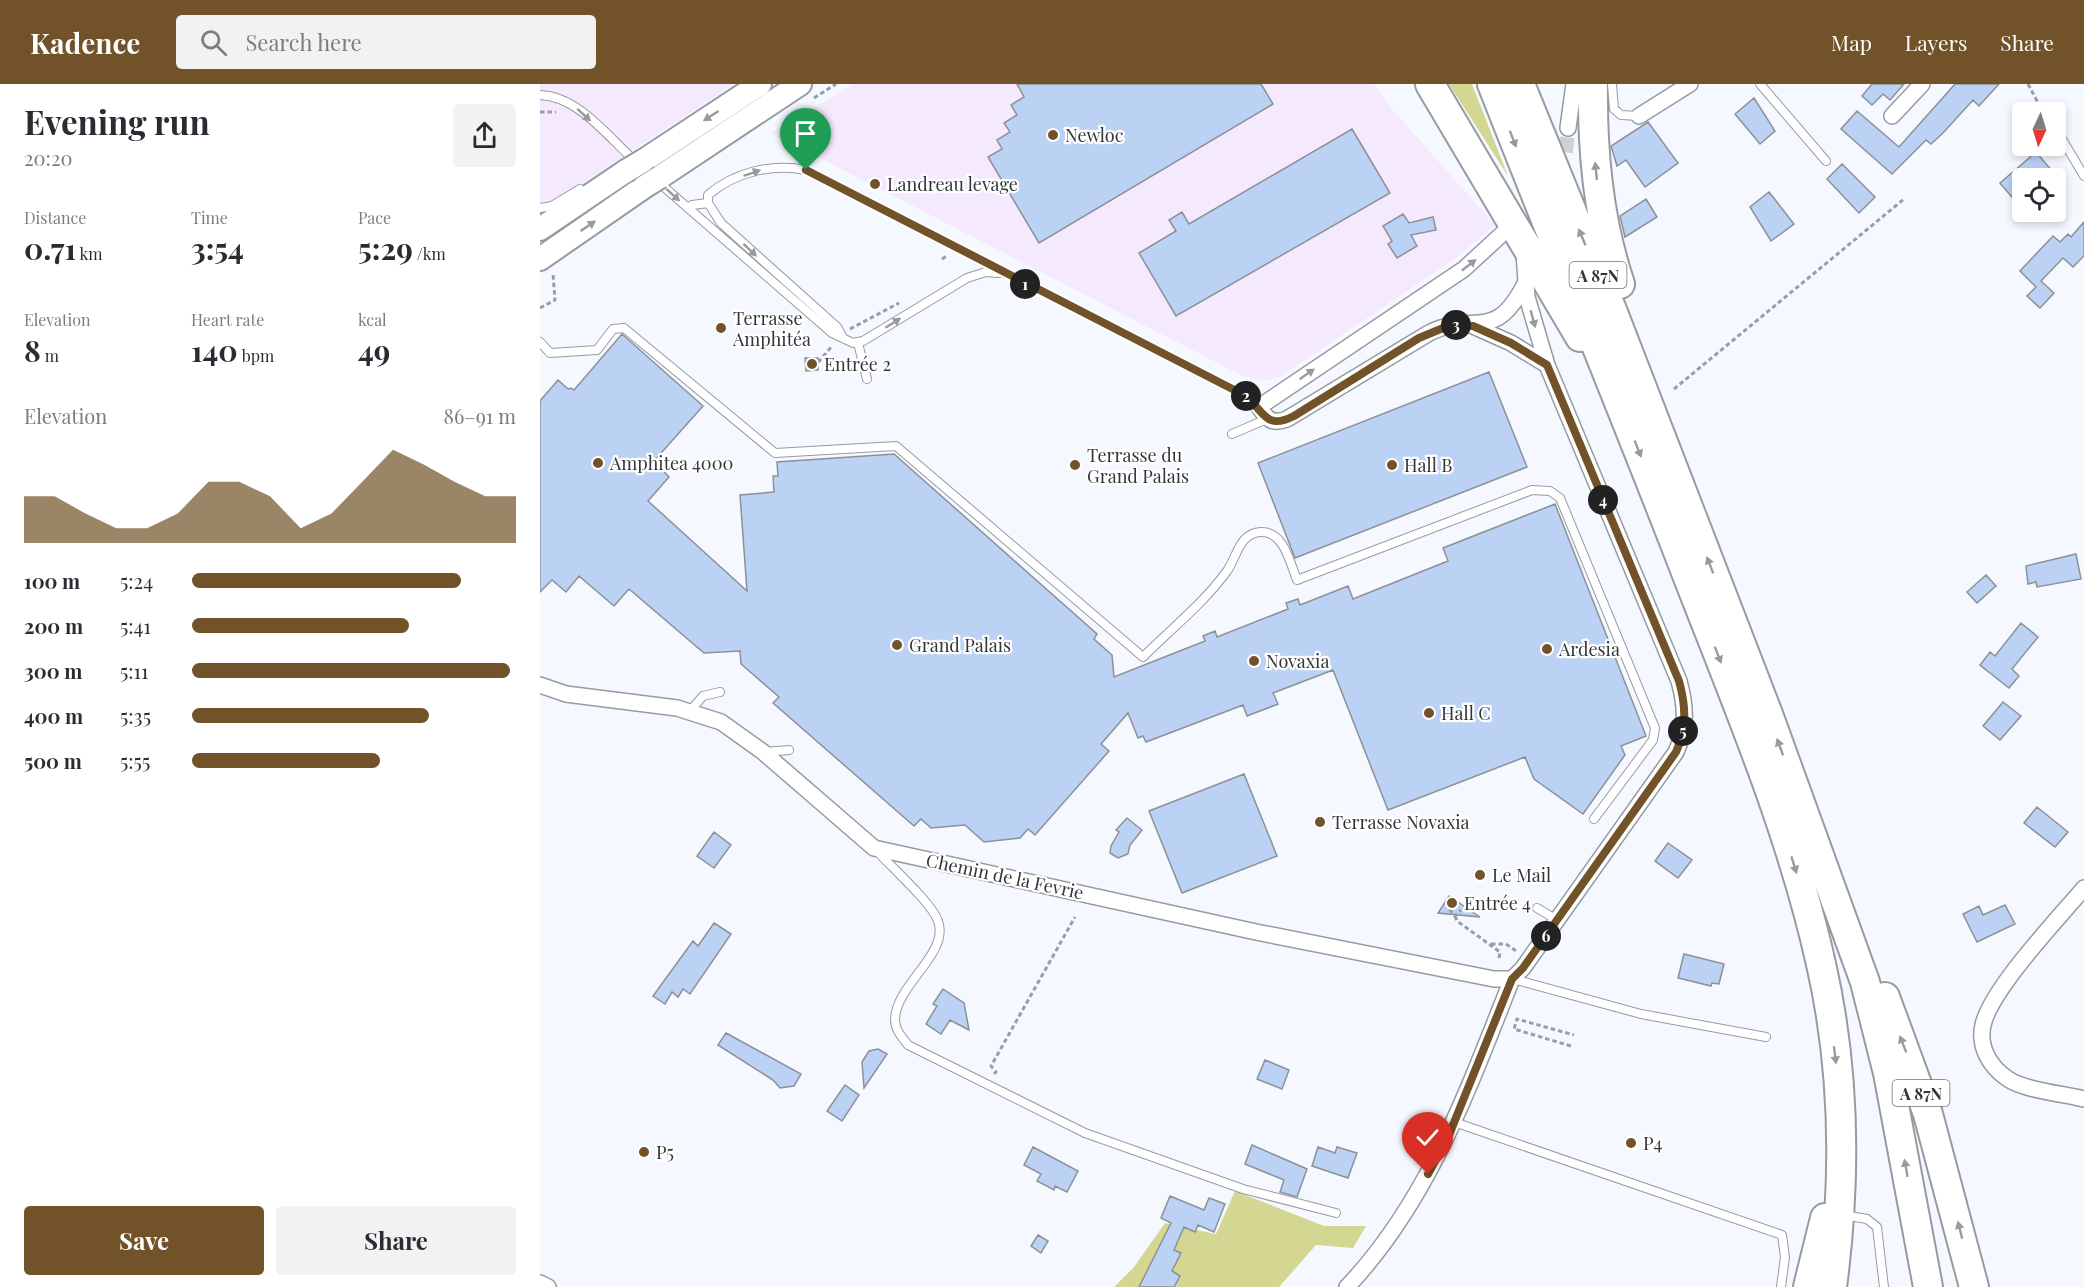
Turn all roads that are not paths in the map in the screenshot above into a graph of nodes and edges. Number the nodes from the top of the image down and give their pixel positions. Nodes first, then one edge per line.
1 (760, 84) edge
2 (800, 84) edge
3 (1430, 84) edge
4 (1492, 84) edge
5 (1520, 84) edge
6 (1574, 84) edge
7 (1593, 84) edge
8 (1612, 84) edge
9 (1760, 84) edge
10 (1922, 84) edge
11 (1681, 87) edge
12 (540, 95) edge
13 (1638, 116) joint
14 (1892, 116) dead end
15 (1568, 128) tunnel mouth
16 (2066, 146) edge
17 (1826, 161) dead end
18 (629, 169) junction
19 (2084, 176) edge
20 (708, 203) junction
21 (692, 205) dead end
22 (540, 208) edge
23 (540, 228) edge
24 (1512, 237) junction
25 (546, 265) edge
26 (1006, 275) junction
27 (1526, 282) junction
28 (1473, 326) junction
29 (842, 336) junction
30 (540, 342) edge
31 (858, 343) junction
32 (1547, 365) junction
33 (867, 379) dead end
34 (1617, 395) junction
35 (1263, 413) junction
36 (1232, 434) dead end
37 (1671, 468) junction
38 (540, 685) edge
39 (720, 692) dead end
40 (690, 711) junction
41 (789, 750) dead end
42 (763, 752) junction
43 (1594, 819) dead end
44 (874, 848) junction
45 (2084, 888) edge
46 (1537, 908) dead end
47 (1840, 910) junction
48 (1557, 920) junction
49 (1512, 979) junction
50 (1766, 1037) dead end
51 (2084, 1099) edge
52 (1454, 1122) junction
53 (1840, 1155) junction
54 (1336, 1213) dead end
55 (1839, 1215) junction
56 (540, 1283) edge
57 (548, 1287) edge
58 (1347, 1287) edge
59 (1781, 1287) edge
60 (1808, 1287) edge
61 (1832, 1287) edge
62 (1884, 1287) edge
63 (1928, 1287) edge
64 (1974, 1287) edge

1 -> 18 main road
25 -> 2 main road
3 - 24 highway
4 -> 34 highway, A 87N
37 -> 5 highway, A 87N
6 - 15 street
37 -> 7 highway
8 - 13 lane
9 - 17 lane
10 - 14 street
11 - 13 street
12 -> 29 lane
16 - 19 lane
18 - 22 lane
18 - 23 main road
20 - 21 lane
20 -> 26 lane
20 -> 29 lane
24 - 27 street
24 - 34 highway
35 -> 24 street
31 -> 26 lane
26 - 35 lane
27 - 28 street
27 -> 32 street
28 - 32 street
28 - 35 street
29 - 31 lane
30 - 43 lane
31 - 33 lane
32 - 48 street
34 -> 53 highway, A 87N
35 - 36 lane
47 -> 37 highway, A 87N
38 - 40 street, Chemin de la Fevrie
39 - 40 lane
40 - 42 street, Chemin de la Fevrie
41 - 42 lane
42 - 44 street, Chemin de la Fevrie
44 - 49 street, Chemin de la Fevrie
44 - 54 lane
45 - 51 street
46 - 48 lane
63 -> 47 highway
64 -> 47 highway, A 87N
48 - 49 street
49 - 50 lane
49 - 52 street
52 - 58 street
52 - 59 lane
53 - 55 highway, A 87N
53 - 60 highway
55 - 61 highway, A 87N
55 - 62 lane
56 - 57 street

